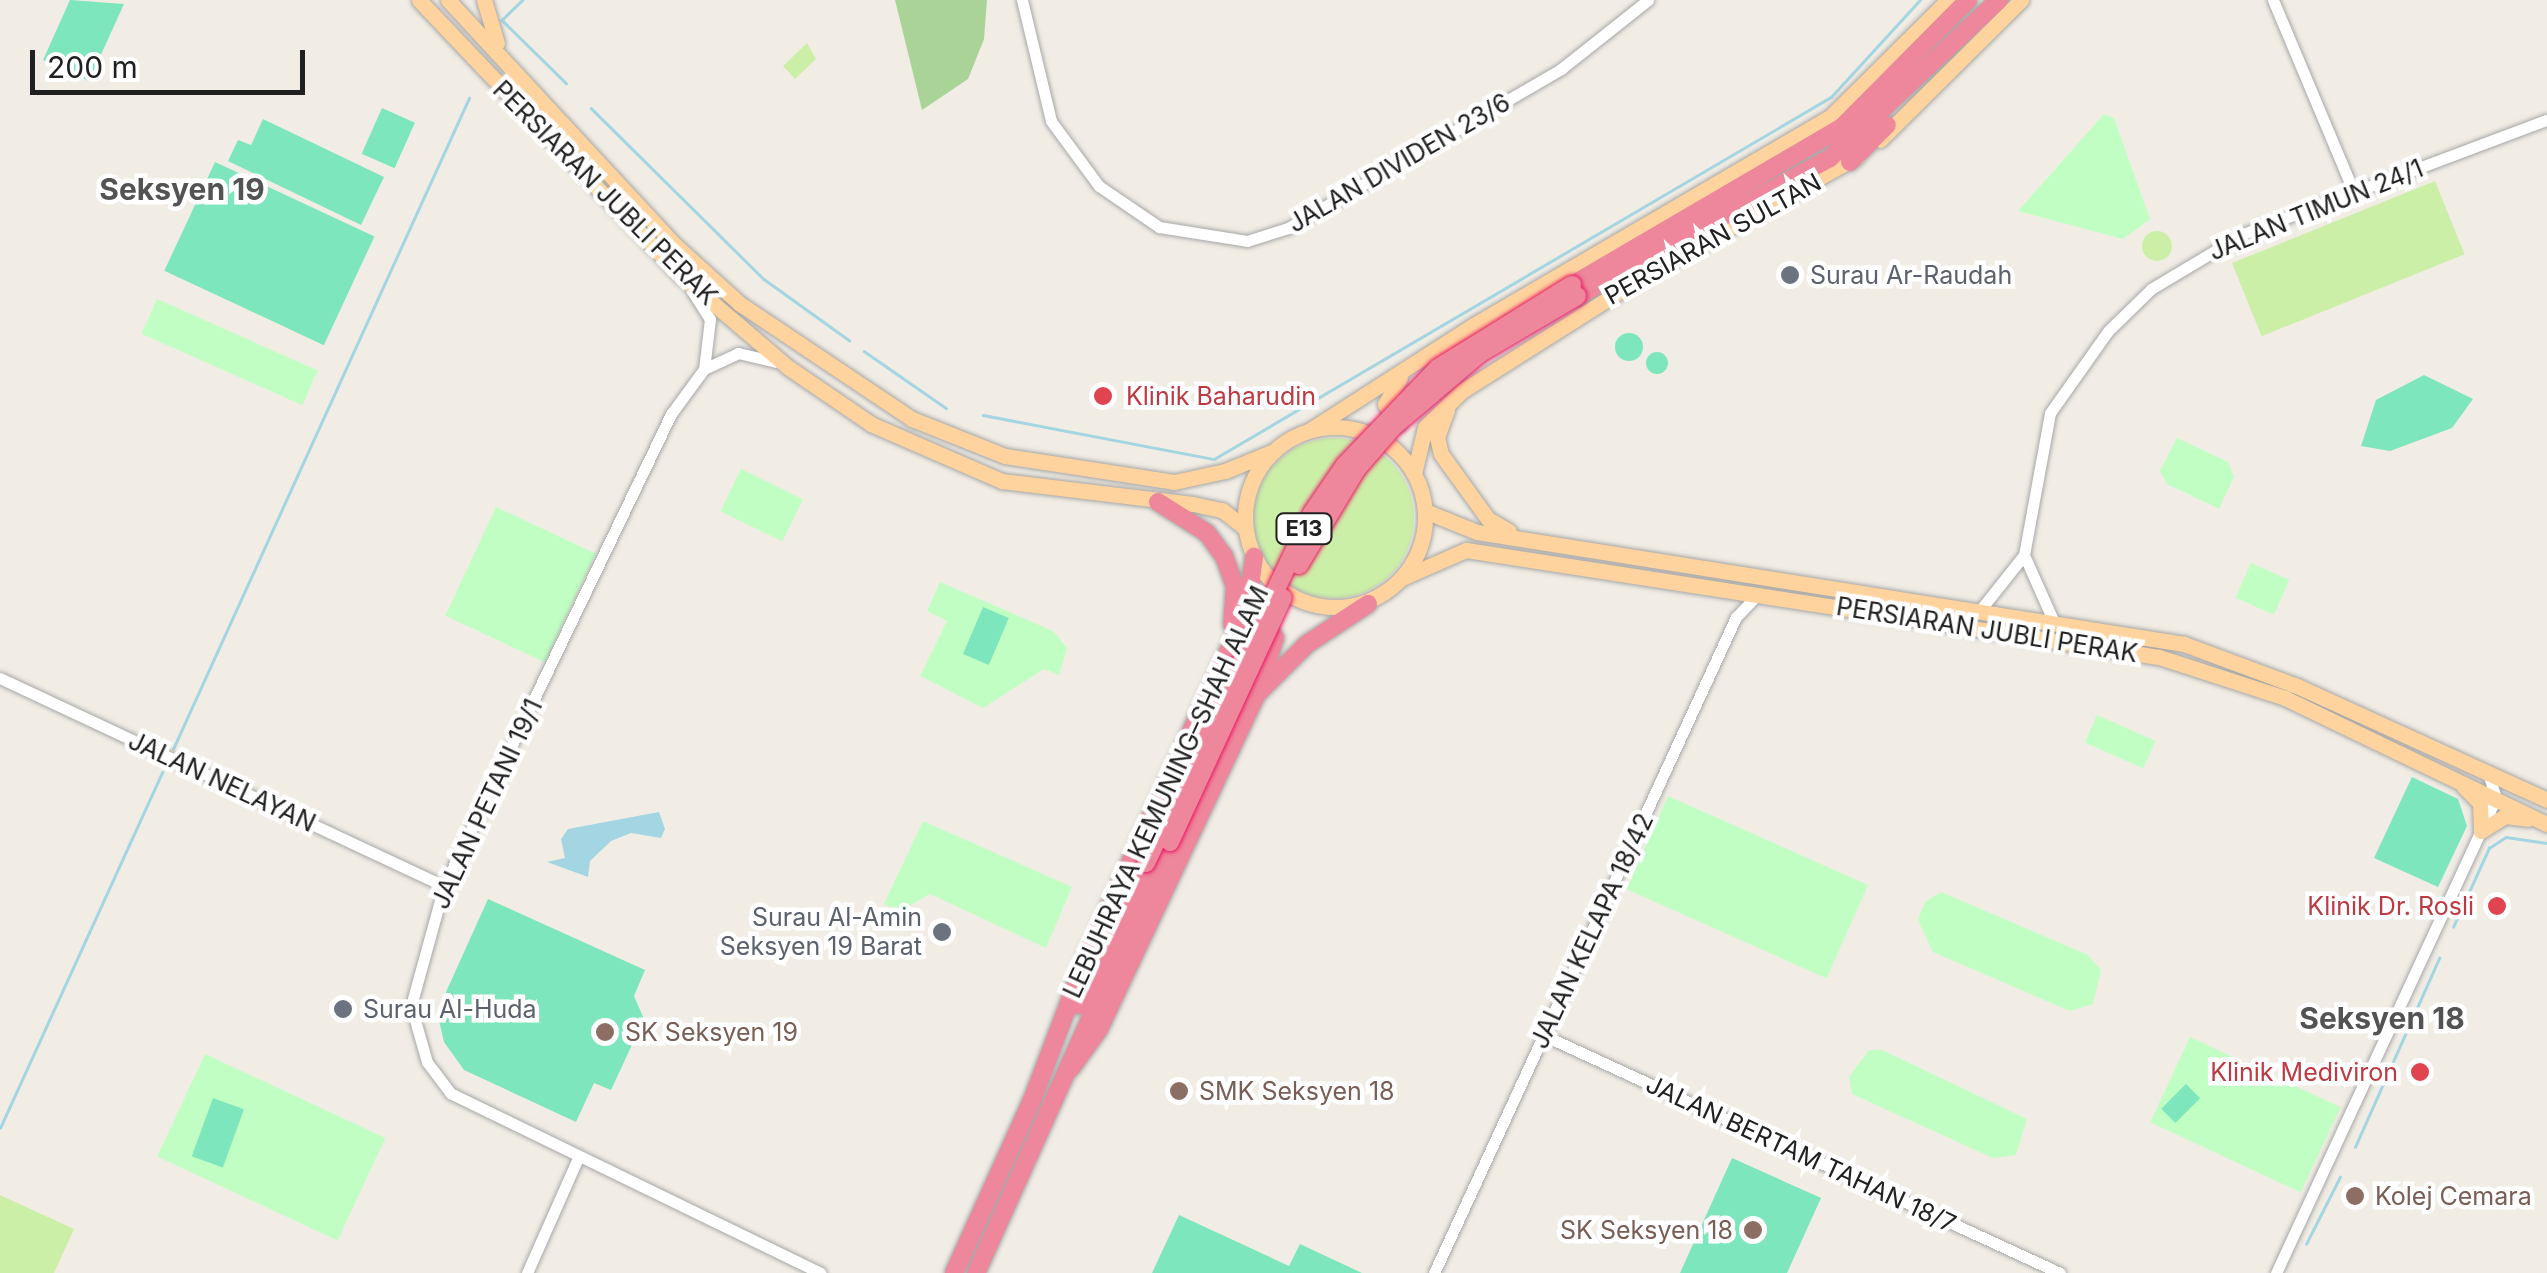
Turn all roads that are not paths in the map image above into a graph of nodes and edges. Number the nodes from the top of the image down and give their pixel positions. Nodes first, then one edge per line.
1 (484, 0) edge
2 (1022, 0) edge
3 (1648, 0) edge
4 (1940, 0) edge
5 (1948, 0) edge
6 (1968, 0) edge
7 (2021, 0) edge
8 (2273, 0) edge
9 (421, 2) edge
10 (452, 4) edge
11 (1993, 6) edge
12 (1916, 35) junction
13 (453, 38) junction
14 (506, 62) junction
15 (559, 115) junction
16 (530, 118) junction
17 (2547, 120) edge
18 (553, 143) junction
19 (1850, 162) junction
20 (2353, 190) junction
21 (680, 276) junction
22 (1574, 291) junction
23 (790, 368) junction
24 (704, 369) junction
25 (1405, 371) junction
26 (1462, 392) junction
27 (1439, 410) junction
28 (1310, 430) junction
29 (1274, 450) junction
30 (1414, 474) junction
31 (1158, 502) junction
32 (1425, 511) junction
33 (1245, 528) junction
34 (1520, 536) junction
35 (2024, 555) junction
36 (1254, 557) junction
37 (1402, 578) junction
38 (1720, 588) junction
39 (1757, 595) junction
40 (1368, 604) junction
41 (1982, 610) junction
42 (1736, 617) junction
43 (2053, 620) junction
44 (1230, 647) junction
45 (0, 678) edge
46 (1256, 695) junction
47 (1204, 701) junction
48 (2486, 771) junction
49 (2445, 773) junction
50 (2496, 798) junction
51 (2547, 800) edge
52 (2547, 824) edge
53 (2481, 830) junction
54 (444, 886) junction
55 (1543, 1035) junction
56 (1071, 1068) junction
57 (1031, 1103) junction
58 (577, 1160) junction
59 (527, 1273) edge
60 (821, 1273) edge
61 (951, 1273) edge
62 (976, 1273) edge
63 (1434, 1273) edge
64 (2060, 1273) edge
65 (2276, 1273) edge

1 - 14 main road
2 - 3 street, JALAN DIVIDEN 23/6
4 - 12 main road
5 - 12 main road, PERSIARAN SULTAN
6 - 22 highway, LEBUHRAYA KEMUNING–SHAH ALAM / E13
7 - 19 main road, PERSIARAN SULTAN
8 - 20 street
9 - 10 main road
9 - 13 main road, PERSIARAN JUBLI PERAK
10 - 13 main road
10 - 14 main road, PERSIARAN JUBLI PERAK
11 - 19 highway
11 - 22 highway, LEBUHRAYA KEMUNING–SHAH ALAM / E13
12 - 25 main road, PERSIARAN SULTAN
13 - 16 main road, PERSIARAN JUBLI PERAK
14 - 15 main road, PERSIARAN JUBLI PERAK
15 - 16 main road
15 - 18 main road
15 - 29 main road, PERSIARAN JUBLI PERAK
16 - 18 main road, PERSIARAN JUBLI PERAK
17 - 20 street, JALAN TIMUN 24/1
18 - 21 main road, PERSIARAN JUBLI PERAK
19 - 26 main road, PERSIARAN SULTAN
20 - 35 street, JALAN TIMUN 24/1
21 - 23 main road, PERSIARAN JUBLI PERAK
21 - 24 street, JALAN PETANI 19/1
22 - 56 highway, LEBUHRAYA KEMUNING–SHAH ALAM / E13, bridge
22 - 57 highway, LEBUHRAYA KEMUNING–SHAH ALAM / E13, bridge
23 - 24 street
23 - 31 main road, PERSIARAN JUBLI PERAK
24 - 54 street, JALAN PETANI 19/1
25 - 27 main road
25 - 28 main road, PERSIARAN SULTAN
26 - 27 main road, PERSIARAN SULTAN
26 - 34 main road
27 - 30 main road, PERSIARAN SULTAN
28 - 29 main road
28 - 30 main road
29 - 33 main road
30 - 32 main road
31 - 33 main road, PERSIARAN JUBLI PERAK
31 - 47 highway
32 - 34 main road, PERSIARAN JUBLI PERAK
32 - 37 main road
33 - 36 main road
34 - 41 main road, PERSIARAN JUBLI PERAK
35 - 41 street
35 - 43 street
36 - 40 main road
36 - 44 highway
37 - 38 main road, PERSIARAN JUBLI PERAK
37 - 40 main road
38 - 39 main road, PERSIARAN JUBLI PERAK
38 - 42 street
39 - 42 street, JALAN KELAPA 18/42
39 - 49 main road, PERSIARAN JUBLI PERAK
40 - 46 highway
41 - 43 main road, PERSIARAN JUBLI PERAK
42 - 55 street, JALAN KELAPA 18/42
43 - 48 main road, PERSIARAN JUBLI PERAK
44 - 46 highway
44 - 47 highway
45 - 54 street, JALAN NELAYAN
46 - 56 highway
47 - 57 highway
48 - 50 street
48 - 51 main road, PERSIARAN JUBLI PERAK
49 - 50 main road, PERSIARAN JUBLI PERAK
49 - 53 main road
50 - 52 main road, PERSIARAN JUBLI PERAK
50 - 53 street
52 - 53 main road
53 - 65 street
54 - 58 street, JALAN PETANI 19/1
55 - 63 street, JALAN KELAPA 18/42
55 - 64 street, JALAN BERTAM TAHAN 18/7
56 - 62 highway, LEBUHRAYA KEMUNING–SHAH ALAM / E13
57 - 61 highway, LEBUHRAYA KEMUNING–SHAH ALAM / E13
58 - 59 street
58 - 60 street, JALAN PETANI 19/1

